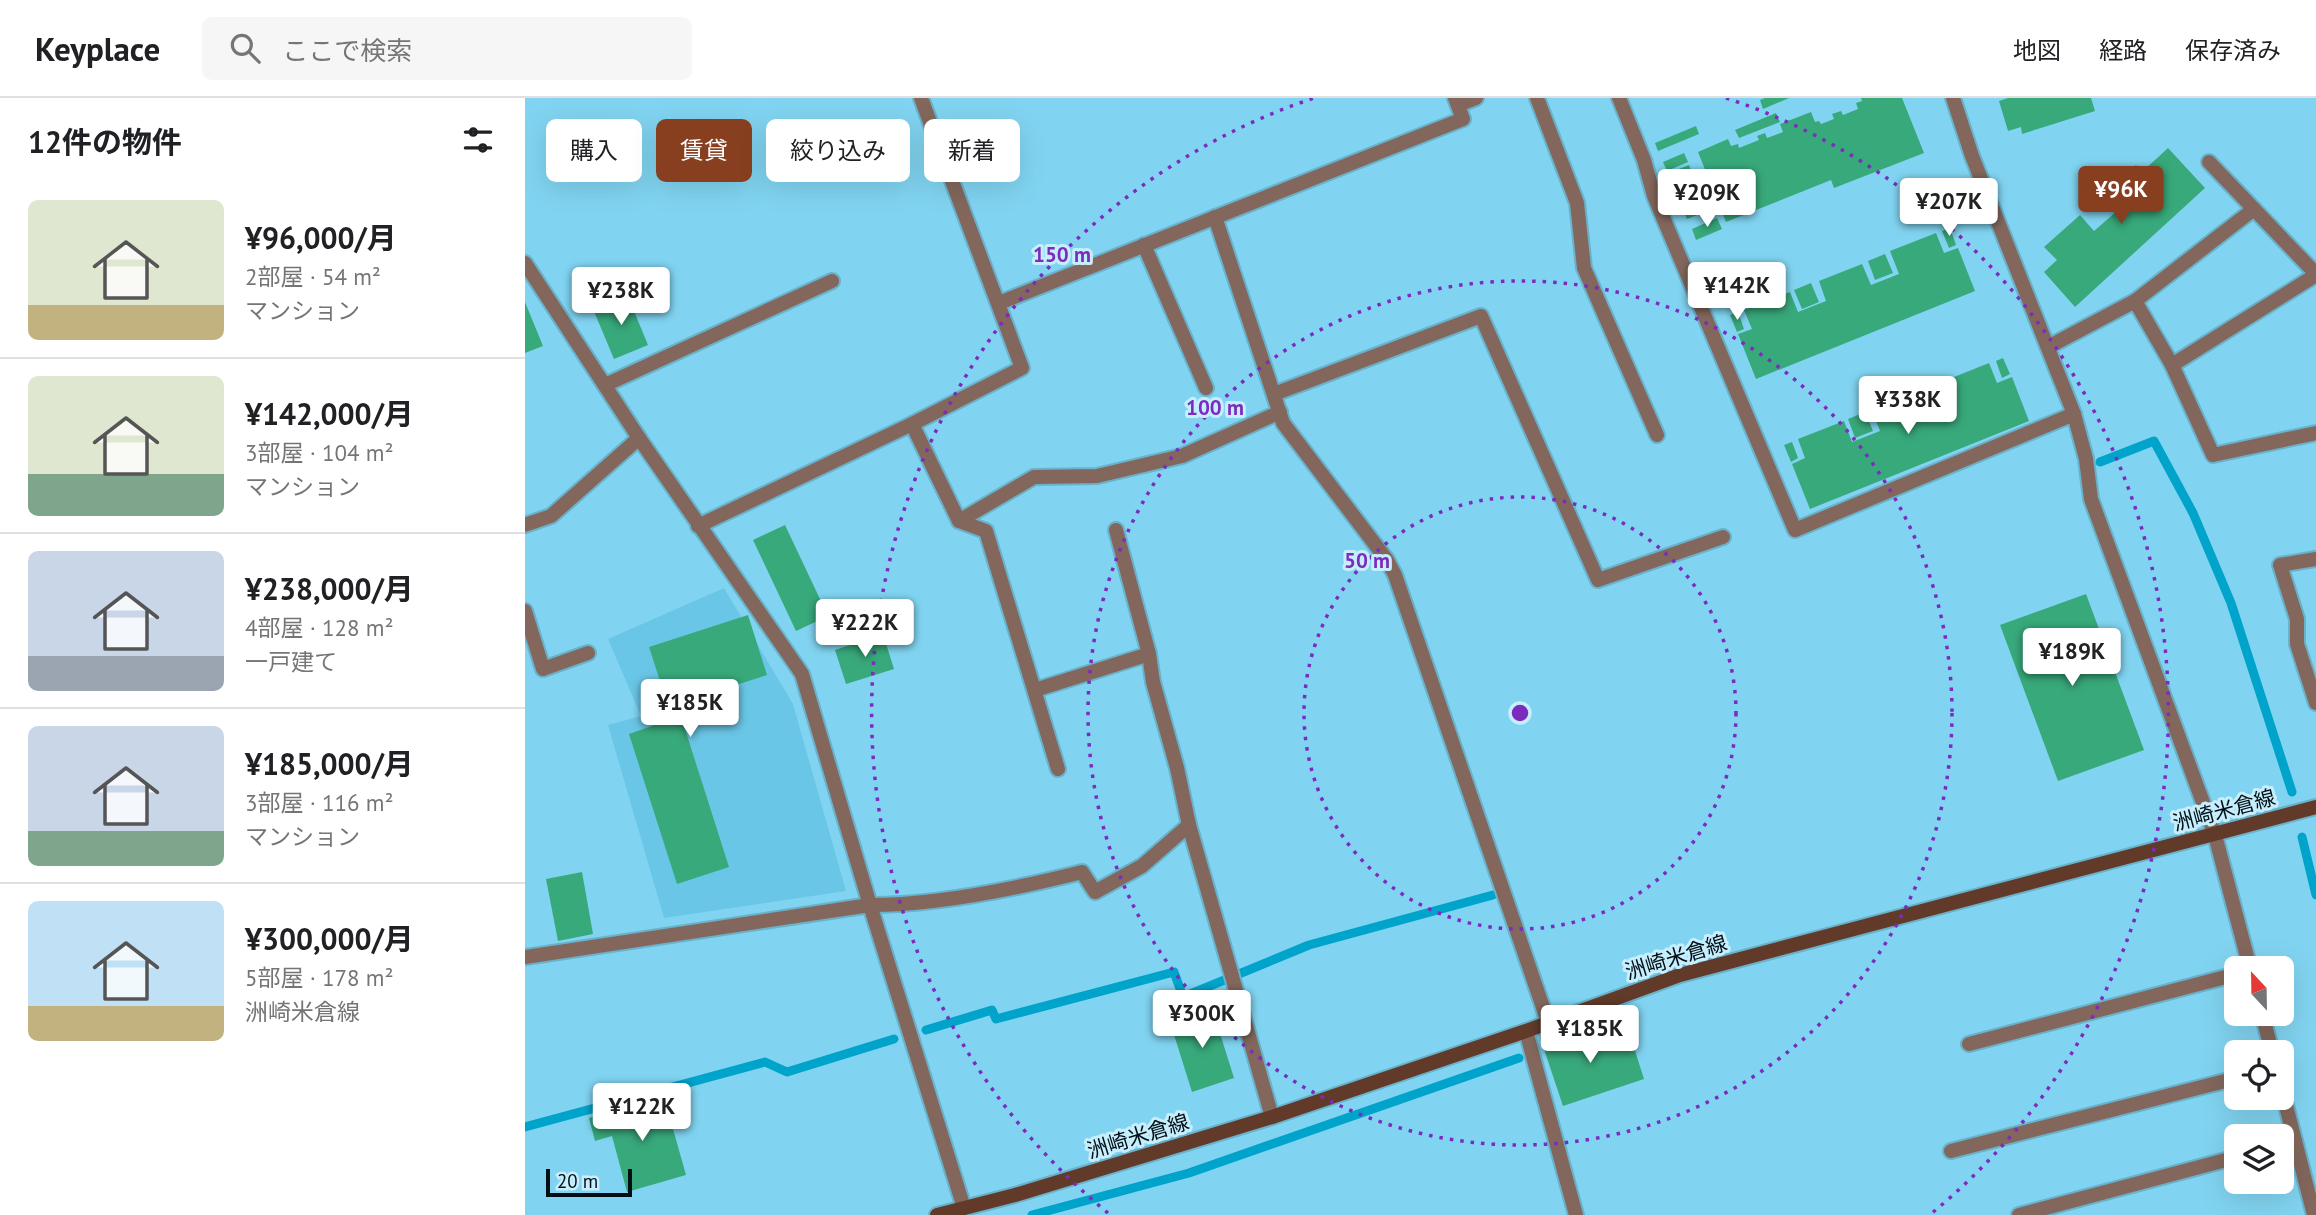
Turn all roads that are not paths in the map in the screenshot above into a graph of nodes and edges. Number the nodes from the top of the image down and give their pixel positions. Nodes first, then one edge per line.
1 (921, 98) edge
2 (1476, 98) edge
3 (1537, 98) edge
4 (1619, 98) edge
5 (1953, 98) edge
6 (1456, 102) edge
7 (2209, 162) dead end
8 (2254, 209) junction
9 (1215, 217) junction
10 (1144, 245) junction
11 (525, 263) edge
12 (2316, 275) edge
13 (832, 281) dead end
14 (2135, 301) junction
15 (999, 303) junction
16 (2048, 347) junction
17 (2172, 365) junction
18 (605, 385) junction
19 (1206, 388) dead end
20 (1274, 394) junction
21 (1280, 412) junction
22 (2074, 414) junction
23 (912, 424) junction
24 (2316, 433) edge
25 (1657, 435) dead end
26 (639, 438) junction
27 (959, 521) junction
28 (525, 525) edge
29 (698, 526) junction
30 (1116, 530) dead end
31 (1723, 537) dead end
32 (2316, 559) edge
33 (525, 611) edge
34 (588, 653) dead end
35 (1149, 654) junction
36 (1035, 690) junction
37 (2316, 703) edge
38 (1058, 769) dead end
39 (2316, 807) edge
40 (1189, 825) junction
41 (2215, 835) junction
42 (870, 905) junction
43 (2247, 956) edge
44 (525, 957) edge
45 (2224, 977) edge
46 (1548, 1022) junction
47 (1526, 1031) junction
48 (1969, 1044) dead end
49 (2224, 1081) edge
50 (1272, 1117) junction
51 (1951, 1150) dead end
52 (2294, 1157) edge
53 (2224, 1160) edge
54 (964, 1208) junction
55 (944, 1214) edge
56 (1576, 1215) edge
57 (2019, 1215) edge
58 (2314, 1215) edge

1 - 15 street
2 - 6 street
3 - 25 street
4 - 22 street
5 - 16 street
6 - 9 street
7 - 8 street
8 - 12 street
8 - 14 street
9 - 10 street
9 - 20 street
10 - 15 street
10 - 19 street
11 - 18 street
12 - 17 street
13 - 18 street
14 - 16 street
14 - 17 street
15 - 23 street
16 - 22 street
17 - 24 street
18 - 26 street
20 - 21 street
20 - 31 street
21 - 27 street
21 - 46 street
22 - 41 street
23 - 27 street
23 - 29 street
26 - 28 street
26 - 29 street
27 - 36 street
29 - 42 street
30 - 35 street
32 - 37 street
33 - 34 street
35 - 36 street
35 - 40 street
36 - 38 street
39 - 41 main road, 洲崎米倉線
40 - 42 street
40 - 50 street
41 - 43 street
41 - 46 main road, 洲崎米倉線
42 - 44 street
42 - 54 street
45 - 48 street
46 - 47 main road, 洲崎米倉線
47 - 50 main road, 洲崎米倉線
47 - 56 street
49 - 51 street
50 - 54 main road, 洲崎米倉線
52 - 58 street
53 - 57 street
54 - 55 main road, 洲崎米倉線

